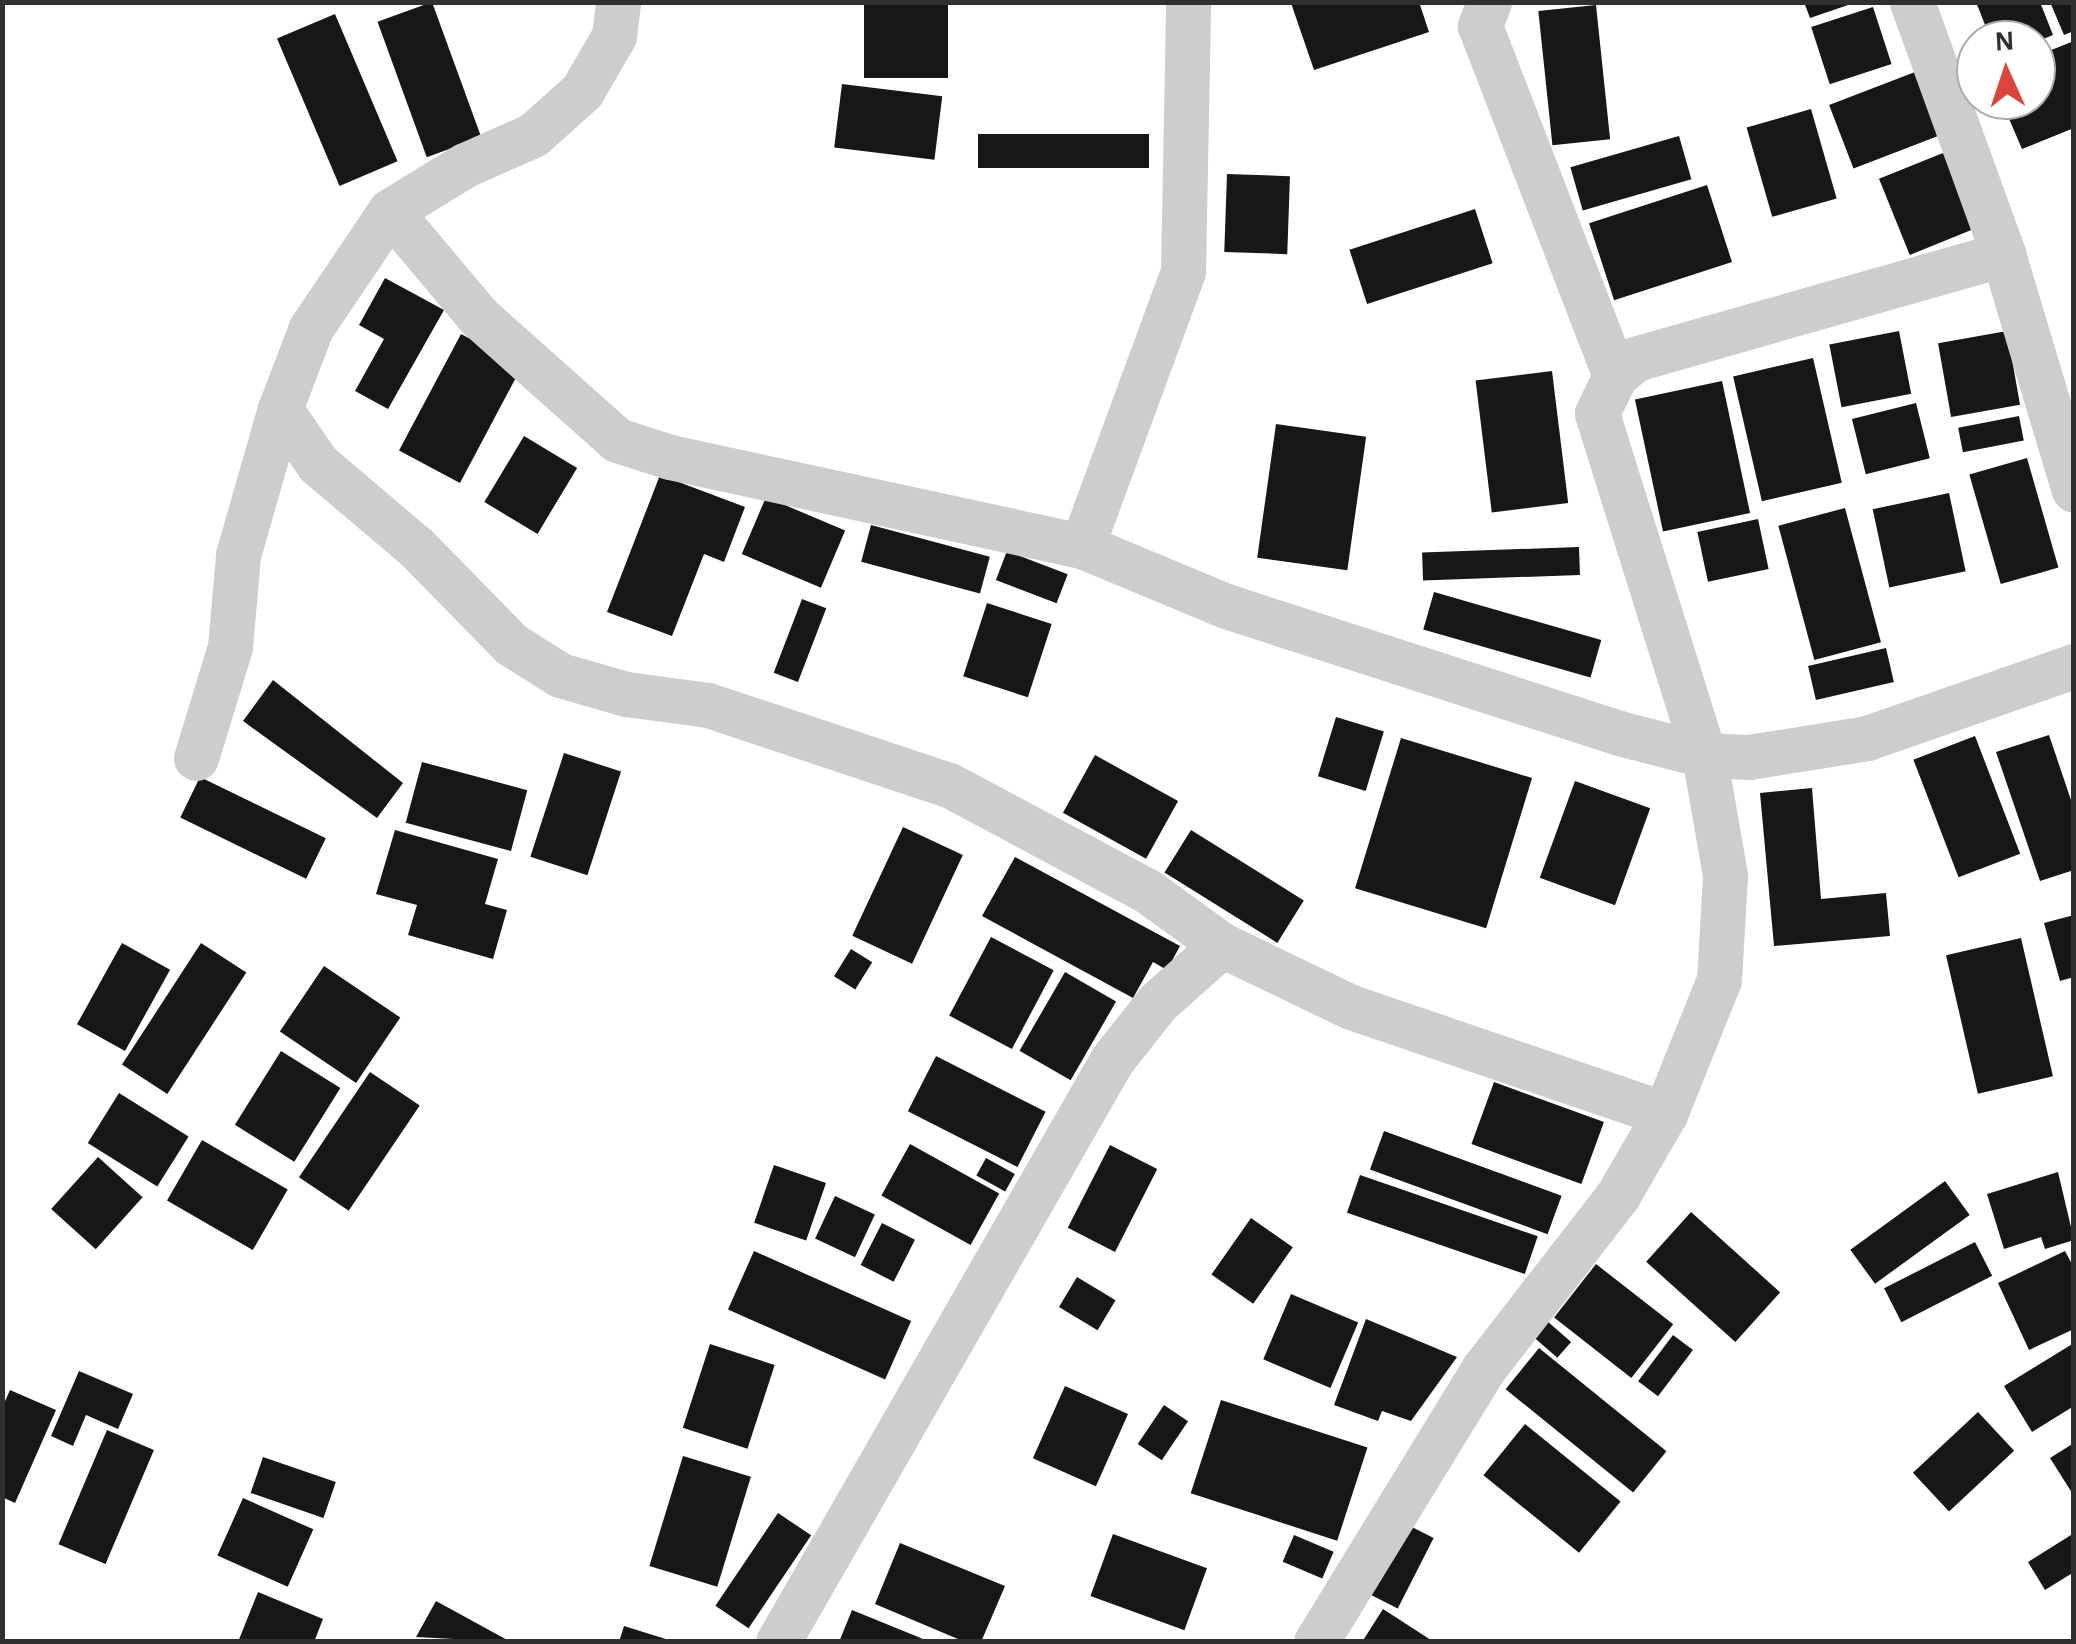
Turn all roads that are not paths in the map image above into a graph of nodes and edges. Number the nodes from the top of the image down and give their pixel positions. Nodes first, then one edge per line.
1 (618, 2) edge
2 (1188, 2) edge
3 (1489, 2) edge
4 (1912, 2) edge
5 (390, 210) junction
6 (2004, 254) junction
7 (1615, 376) junction
8 (280, 409) junction
9 (2074, 490) edge
10 (1082, 546) junction
11 (2074, 666) edge
12 (1704, 755) junction
13 (196, 758) dead end
14 (1222, 946) junction
15 (1665, 1114) junction
16 (778, 1642) edge
17 (1316, 1642) edge

1 - 5 street
2 - 10 street
3 - 7 street
4 - 6 street
5 - 8 street
5 - 10 street
6 - 7 street
6 - 9 street
7 - 12 street
8 - 13 street
8 - 14 street
10 - 12 street
11 - 12 street
12 - 15 street
14 - 15 street
14 - 16 street
15 - 17 street

